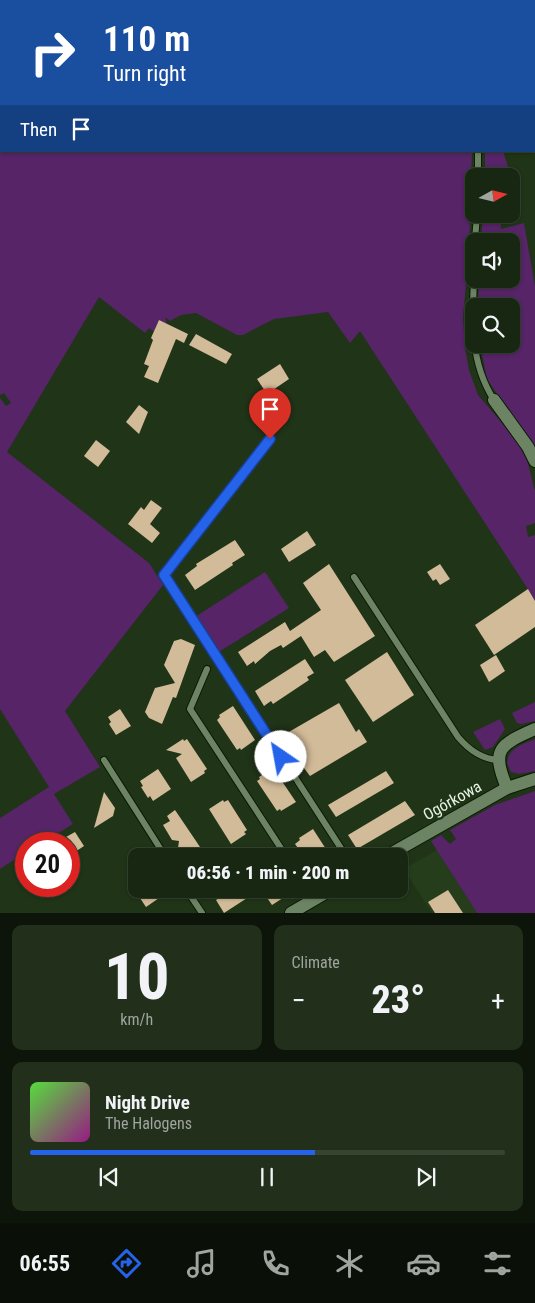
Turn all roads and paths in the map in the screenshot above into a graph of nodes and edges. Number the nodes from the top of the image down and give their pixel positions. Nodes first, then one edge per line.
1 (478, 152) edge
2 (478, 168) edge
3 (474, 288) edge
4 (494, 400) joint
5 (270, 439) dead end
6 (535, 461) edge
7 (354, 577) dead end
8 (207, 669) dead end
9 (535, 729) edge
10 (104, 760) dead end
11 (498, 760) junction
12 (535, 780) edge
13 (507, 788) junction
14 (161, 848) edge
15 (281, 848) edge
16 (341, 848) edge
17 (401, 848) edge
18 (192, 898) edge
19 (306, 898) edge
20 (202, 913) edge
21 (291, 913) edge

1 - 2 lane
3 - 4 lane
4 - 6 street
5 - 16 lane
7 - 11 lane
8 - 15 lane
9 - 11 street
10 - 14 lane
11 - 13 street
12 - 13 street, Ogórkowa
13 - 17 street, Ogórkowa
18 - 20 lane
19 - 21 street

